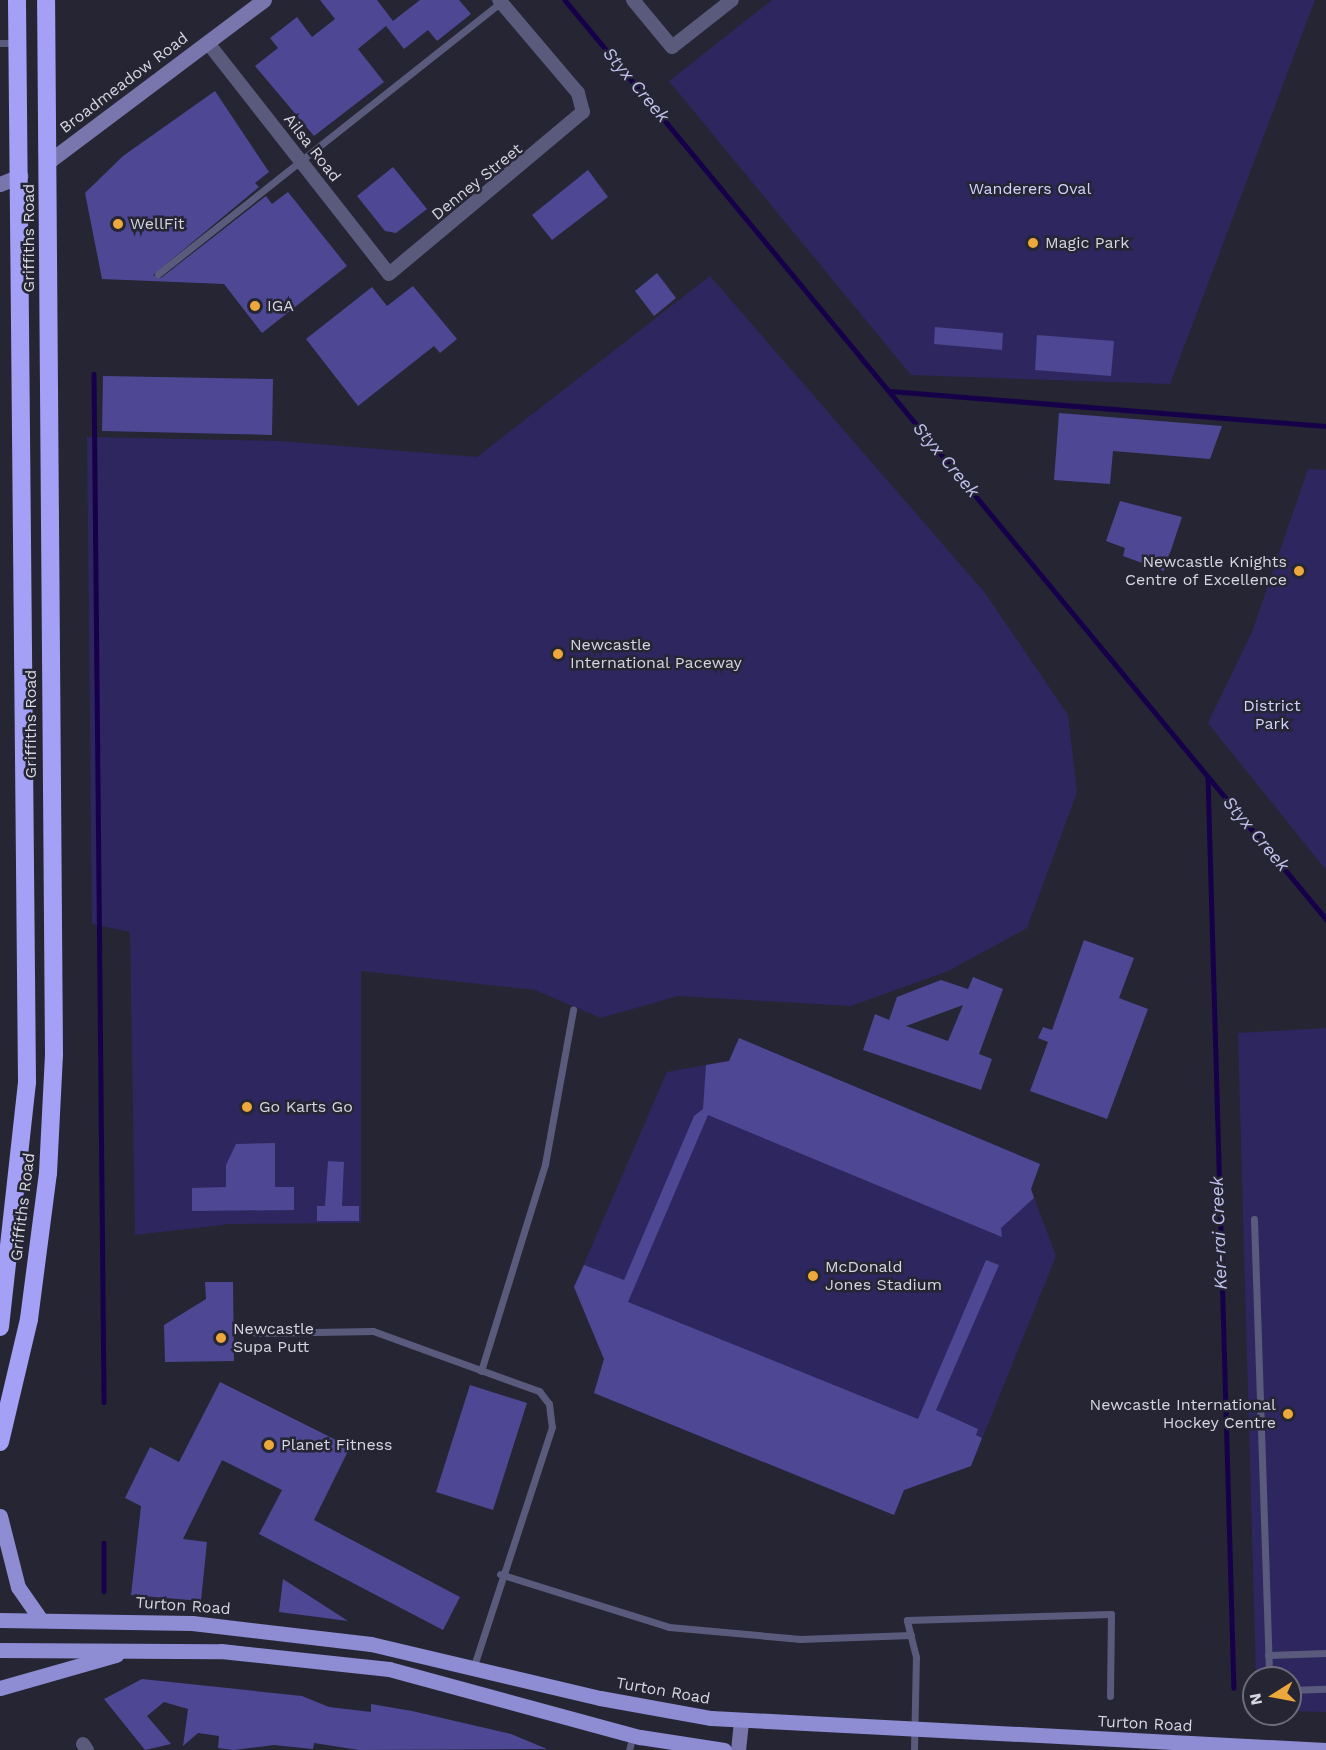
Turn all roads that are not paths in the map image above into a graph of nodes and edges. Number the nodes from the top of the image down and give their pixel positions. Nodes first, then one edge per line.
1 (17, 0) edge
2 (46, 0) edge
3 (264, 0) edge
4 (633, 0) edge
5 (732, 0) edge
6 (500, 1) edge
7 (9, 43) edge
8 (208, 43) junction
9 (301, 160) junction
10 (48, 162) junction
11 (20, 176) junction
12 (0, 184) edge
13 (158, 274) dead end
14 (389, 274) joint
15 (52, 904) junction
16 (28, 905) junction
17 (573, 1010) dead end
18 (1254, 1219) dead end
19 (0, 1327) edge
20 (256, 1333) dead end
21 (481, 1371) junction
22 (1, 1442) edge
23 (0, 1516) edge
24 (500, 1574) junction
25 (0, 1620) edge
26 (40, 1620) junction
27 (911, 1635) junction
28 (136, 1649) junction
29 (0, 1650) edge
30 (1326, 1653) edge
31 (1268, 1655) junction
32 (474, 1666) junction
33 (1268, 1666) edge
34 (0, 1688) edge
35 (1326, 1689) edge
36 (1302, 1690) edge
37 (1110, 1696) dead end
38 (741, 1721) junction
39 (915, 1732) junction
40 (631, 1743) edge
41 (679, 1747) edge
42 (1272, 1749) edge
43 (724, 1750) edge
44 (738, 1750) edge
45 (914, 1750) edge
46 (1326, 1750) edge

1 - 7 highway, Griffiths Road
2 - 10 highway, Griffiths Road
3 - 8 street, Broadmeadow Road
4 - 5 street
6 - 9 lane
6 - 14 street, Denney Street
7 - 11 highway, Griffiths Road
8 - 9 street, Ailsa Road
8 - 10 street, Broadmeadow Road
9 - 13 lane
9 - 14 street, Ailsa Road
10 - 11 highway, Broadmeadow Road
10 - 15 highway, Griffiths Road
11 - 12 street, Broadmeadow Road
11 - 16 highway, Griffiths Road
15 - 16 highway
15 - 22 highway, Griffiths Road
16 - 19 highway, Griffiths Road
17 - 21 lane
18 - 31 lane
20 - 21 lane
21 - 24 lane
23 - 26 main road
24 - 27 lane
24 - 32 lane
25 - 26 main road, Turton Road
26 - 32 main road, Turton Road
27 - 37 lane
27 - 39 lane
28 - 29 main road
28 - 34 main road
28 - 40 main road
30 - 31 lane
31 - 33 lane
32 - 38 main road, Turton Road
35 - 36 lane
38 - 39 main road, Turton Road
38 - 44 street
39 - 42 main road, Turton Road
39 - 45 lane
40 - 41 main road
41 - 43 main road
42 - 46 main road, Turton Road

